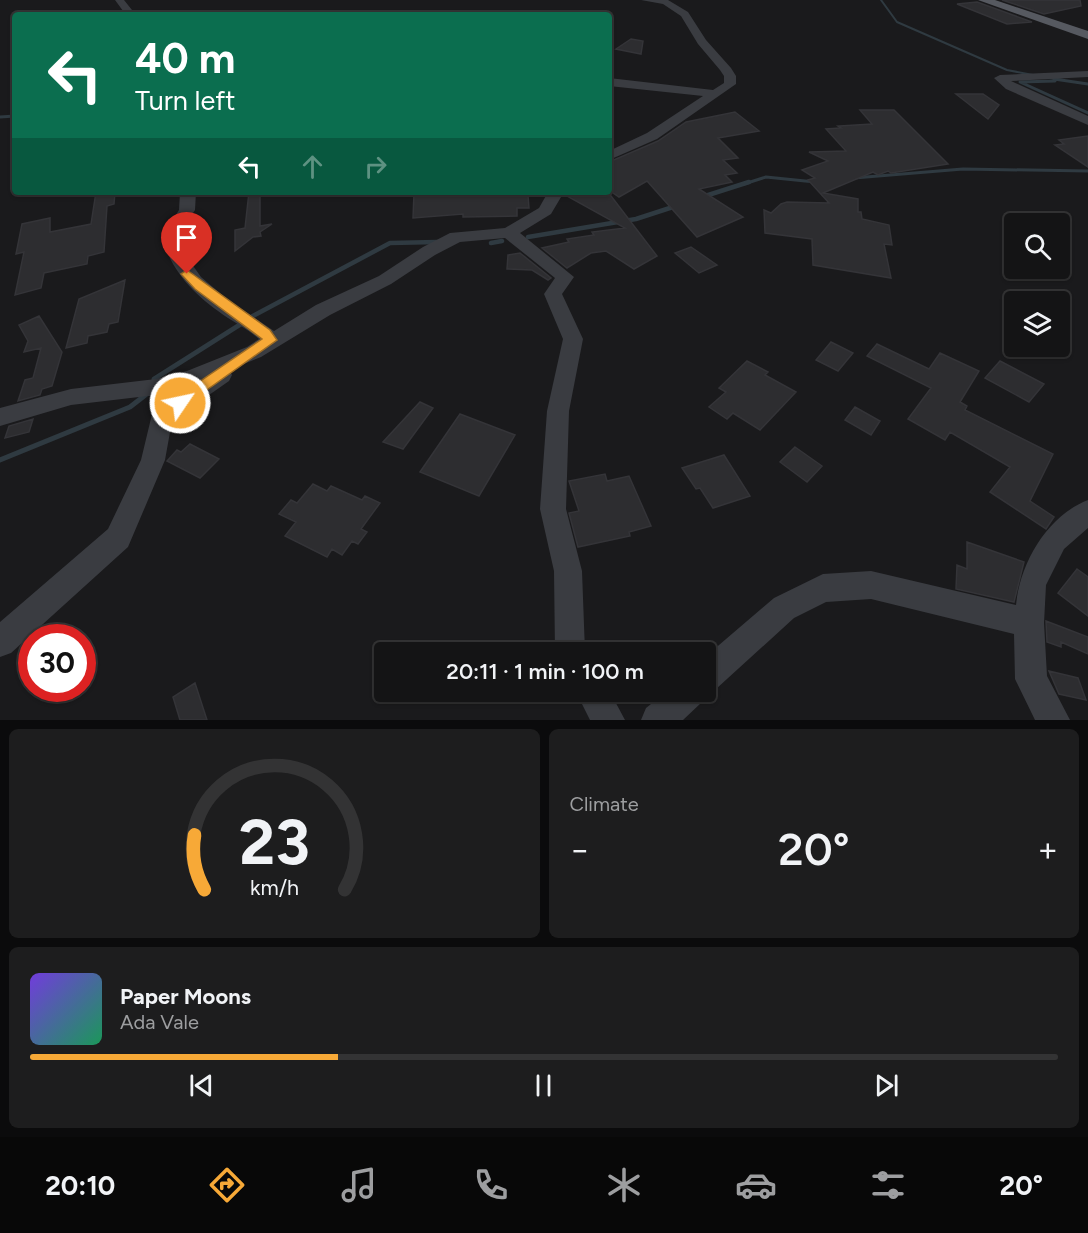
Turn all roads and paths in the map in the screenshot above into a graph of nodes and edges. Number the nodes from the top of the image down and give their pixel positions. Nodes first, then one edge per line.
1 (119, 0) edge
2 (645, 0) edge
3 (984, 0) edge
4 (129, 12) edge
5 (1084, 32) edge
6 (1085, 74) edge
7 (1051, 75) dead end
8 (612, 82) edge
9 (714, 94) junction
10 (1088, 121) edge
11 (612, 155) edge
12 (188, 195) edge
13 (554, 195) edge
14 (509, 233) junction
15 (262, 346) junction
16 (0, 417) edge
17 (1088, 512) edge
18 (1029, 623) junction
19 (0, 642) edge
20 (570, 642) edge
21 (716, 668) edge
22 (598, 702) edge
23 (679, 702) edge
24 (608, 720) edge
25 (658, 720) edge
26 (1053, 720) edge

1 - 4 street
2 - 9 street
3 - 5 main road
6 - 7 street
6 - 10 street
8 - 9 street
9 - 11 street
12 - 15 street
13 - 14 street
14 - 15 street
14 - 20 street
15 - 16 street
15 - 19 street
17 - 18 street
18 - 21 street
18 - 26 street
22 - 24 street
23 - 25 street

